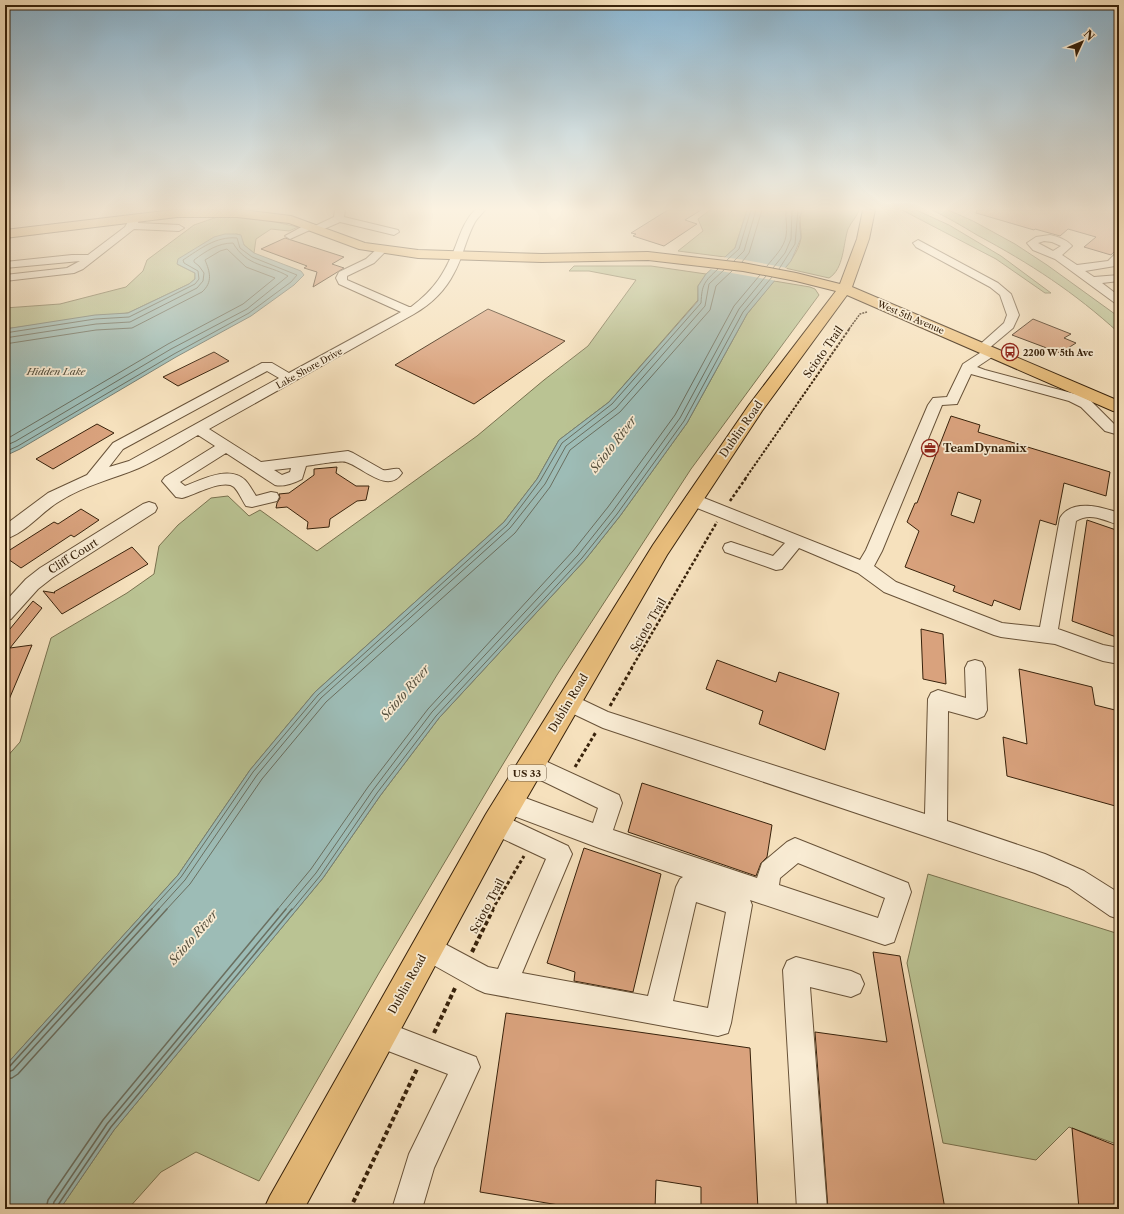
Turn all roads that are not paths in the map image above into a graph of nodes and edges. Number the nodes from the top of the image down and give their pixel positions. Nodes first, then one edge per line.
1 (78, 267) edge
2 (358, 267) edge
3 (452, 267) edge
4 (738, 267) edge
5 (853, 267) edge
6 (961, 267) edge
7 (1071, 267) edge
8 (1092, 267) edge
9 (1075, 269) junction
10 (5, 278) edge
11 (1119, 278) edge
12 (1092, 281) junction
13 (845, 289) junction
14 (1116, 297) edge
15 (410, 312) junction
16 (986, 350) junction
17 (968, 367) junction
18 (290, 378) junction
19 (1119, 406) edge
20 (173, 416) junction
21 (197, 430) junction
22 (1119, 431) edge
23 (226, 446) junction
24 (394, 473) dead end
25 (93, 478) junction
26 (271, 497) dead end
27 (693, 500) junction
28 (148, 508) dead end
29 (1119, 519) edge
30 (5, 533) edge
31 (797, 540) junction
32 (731, 548) dead end
33 (864, 568) junction
34 (5, 614) edge
35 (1048, 636) junction
36 (1119, 656) edge
37 (975, 668) dead end
38 (568, 702) junction
39 (532, 765) junction
40 (503, 813) junction
41 (936, 828) junction
42 (599, 837) junction
43 (765, 893) junction
44 (1119, 907) edge
45 (428, 948) junction
46 (505, 983) junction
47 (851, 984) dead end
48 (657, 1012) junction
49 (380, 1034) junction
50 (283, 1209) edge
51 (407, 1209) edge
52 (812, 1209) edge

1 - 10 street
2 - 15 street
3 - 15 street, Lake Shore Drive
4 - 13 main road, West 5th Avenue
5 - 13 main road, Dublin Road / US 33
6 - 16 street
7 - 9 street
8 - 9 street
9 - 12 street
11 - 12 street
12 - 14 street
13 - 16 main road, West 5th Avenue
13 - 27 main road, Dublin Road / US 33
15 - 18 street, Lake Shore Drive
16 - 17 street
16 - 19 main road, West 5th Avenue
17 - 22 street
17 - 33 street
18 - 20 street
18 - 21 street, Lake Shore Drive
20 - 21 street
20 - 25 street
21 - 23 street
21 - 25 street, Lake Shore Drive
23 - 24 street
23 - 26 street
25 - 30 street, Lake Shore Drive
27 - 31 street
27 - 38 main road, Dublin Road / US 33
28 - 34 street, Cliff Court
29 - 35 street
31 - 32 street
31 - 33 street
33 - 35 street
35 - 36 street
37 - 41 street
38 - 39 main road, Dublin Road / US 33
38 - 41 street
39 - 40 main road, Dublin Road / US 33
39 - 42 street
40 - 42 street
40 - 45 main road, Dublin Road / US 33
40 - 46 street
41 - 44 street
42 - 43 street
43 - 43 street
45 - 46 street
45 - 49 main road, Dublin Road / US 33
46 - 48 street
47 - 52 street
48 - 48 street
49 - 50 main road, Dublin Road / US 33
49 - 51 street

